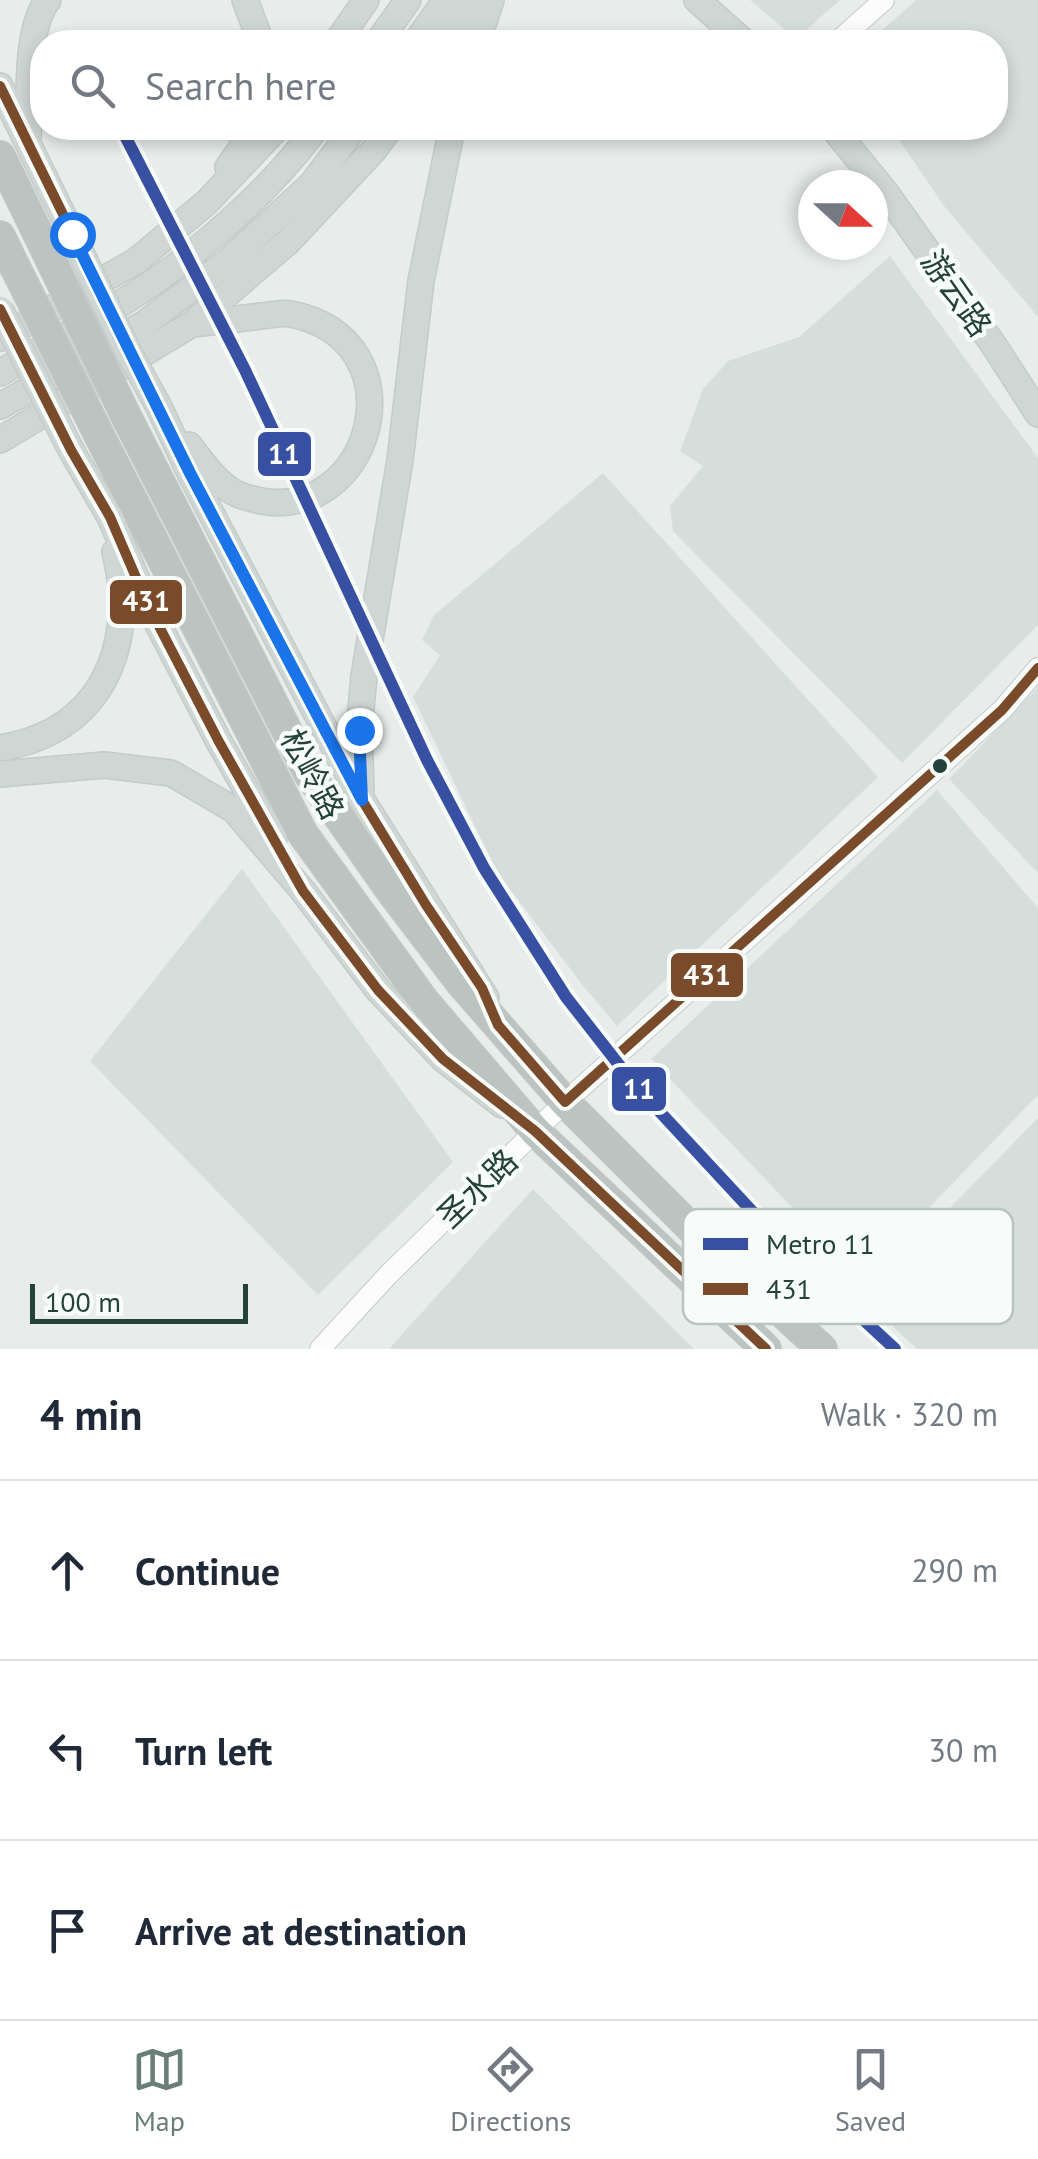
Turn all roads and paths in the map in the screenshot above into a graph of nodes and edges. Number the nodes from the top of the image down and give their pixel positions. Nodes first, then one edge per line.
1 (48, 0) edge
2 (244, 0) edge
3 (366, 0) edge
4 (408, 0) edge
5 (446, 0) edge
6 (473, 0) edge
7 (490, 0) edge
8 (696, 0) edge
9 (714, 0) edge
10 (884, 0) edge
11 (34, 30) edge
12 (256, 30) edge
13 (346, 30) edge
14 (387, 30) edge
15 (425, 30) edge
16 (454, 30) edge
17 (480, 30) edge
18 (730, 30) edge
19 (747, 30) edge
20 (850, 30) edge
21 (0, 86) edge
22 (30, 89) edge
23 (245, 140) edge
24 (266, 140) edge
25 (308, 140) edge
26 (345, 140) edge
27 (381, 140) edge
28 (450, 140) edge
29 (843, 140) edge
30 (857, 140) edge
31 (28, 142) junction
32 (0, 156) edge
33 (188, 218) junction
34 (0, 236) edge
35 (0, 308) edge
36 (192, 324) junction
37 (0, 338) edge
38 (0, 373) edge
39 (1038, 394) edge
40 (158, 405) junction
41 (0, 406) edge
42 (1038, 414) edge
43 (0, 440) edge
44 (110, 517) junction
45 (1038, 668) edge
46 (0, 748) edge
47 (0, 774) edge
48 (362, 800) junction
49 (303, 890) junction
50 (498, 1025) junction
51 (565, 1102) junction
52 (535, 1131) junction
53 (683, 1220) edge
54 (683, 1271) edge
55 (740, 1324) edge
56 (795, 1324) edge
57 (320, 1349) edge
58 (766, 1349) edge
59 (822, 1349) edge

1 - 11 main road
2 - 12 main road
3 - 13 main road
4 - 14 main road
5 - 15 main road
6 - 16 main road
7 - 17 main road
8 - 18 main road
9 - 19 main road
10 - 20 street
21 - 31 main road
22 - 31 main road
23 - 33 main road
24 - 33 main road
25 - 38 main road
26 - 41 main road
27 - 36 main road
28 - 48 main road
29 - 42 main road, 游云路
30 - 39 main road, 游云路
31 - 40 main road, bridge
32 - 50 highway, 松岭路, bridge
33 - 37 main road
34 - 52 highway, 松岭路, bridge
35 - 44 main road, bridge
36 - 40 main road
36 - 43 main road
40 - 48 main road
44 - 46 main road
44 - 49 main road
45 - 51 street, 圣水路
47 - 49 main road
48 - 50 main road
49 - 52 main road
50 - 51 highway, 松岭路
51 - 52 street, 圣水路
51 - 53 highway, 松岭路
52 - 54 highway, 松岭路
52 - 57 street, 圣水路
55 - 58 highway, 松岭路
56 - 59 highway, 松岭路

